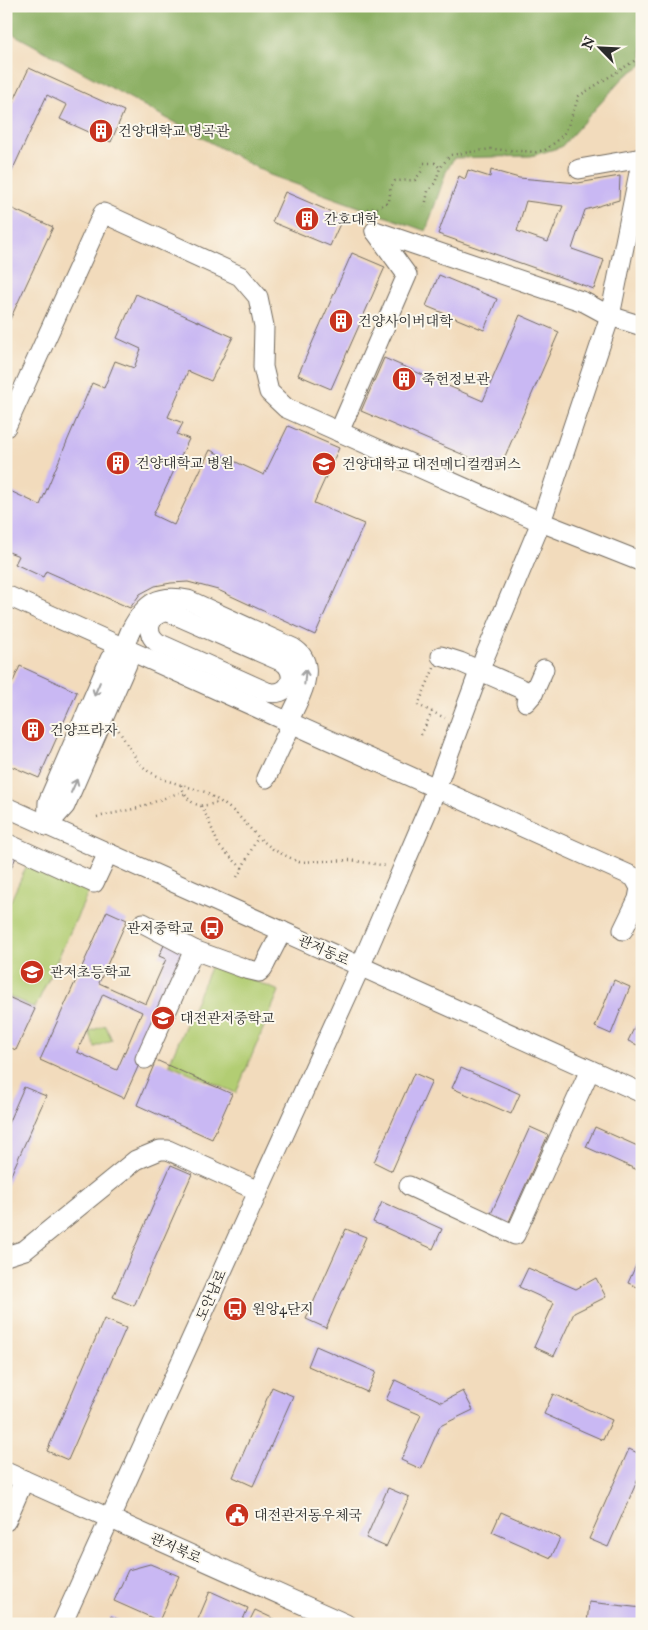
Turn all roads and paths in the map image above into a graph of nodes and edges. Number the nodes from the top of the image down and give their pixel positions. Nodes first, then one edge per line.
1 (642, 56) edge
2 (642, 158) edge
3 (440, 168) junction
4 (578, 170) dead end
5 (426, 207) dead end
6 (367, 209) dead end
7 (610, 316) junction
8 (642, 326) edge
9 (6, 427) edge
10 (339, 432) junction
11 (541, 522) junction
12 (642, 562) edge
13 (6, 595) edge
14 (158, 610) junction
15 (122, 649) junction
16 (439, 660) joint
17 (544, 669) dead end
18 (480, 670) junction
19 (432, 712) junction
20 (445, 718) dead end
21 (114, 723) dead end
22 (290, 723) junction
23 (422, 735) dead end
24 (266, 778) dead end
25 (181, 785) junction
26 (436, 787) junction
27 (184, 794) junction
28 (220, 801) junction
29 (201, 806) junction
30 (6, 807) edge
31 (97, 817) dead end
32 (47, 826) junction
33 (258, 837) junction
34 (6, 843) edge
35 (108, 853) junction
36 (387, 866) dead end
37 (242, 868) junction
38 (236, 879) dead end
39 (143, 923) dead end
40 (623, 930) dead end
41 (282, 931) junction
42 (194, 950) junction
43 (360, 967) junction
44 (145, 1059) dead end
45 (590, 1070) junction
46 (642, 1094) edge
47 (408, 1186) dead end
48 (258, 1191) junction
49 (6, 1256) edge
50 (6, 1472) edge
51 (24, 1480) junction
52 (110, 1518) junction
53 (6, 1521) edge
54 (62, 1624) edge
55 (346, 1624) edge

1 - 3 path
2 - 4 street
2 - 7 street, 도안남로
3 - 5 path
3 - 6 path
7 - 8 street
7 - 10 street
7 - 11 street, 도안남로
9 - 10 street
10 - 11 street
11 - 12 street
11 - 18 street, 도안남로
13 - 15 street
14 - 14 street
14 - 15 street
22 -> 14 street
15 - 22 street
15 - 32 street
16 - 18 street
16 - 19 path
17 - 18 street
18 - 26 street, 도안남로
19 - 20 path
19 - 23 path
21 - 25 path
22 - 24 street
22 - 26 street
25 - 27 path
25 - 28 path
26 - 40 street
26 - 43 street, 도안남로
27 - 29 path
27 - 31 path
28 - 29 path
28 - 33 path
29 - 37 path
30 - 32 street, 관저동로
32 - 35 street, 관저동로
33 - 36 path
33 - 37 path
34 - 35 street
35 - 41 street, 관저동로
37 - 38 path
39 - 42 street
41 - 42 street
41 - 43 street, 관저동로
42 - 44 street
43 - 45 street, 관저동로
43 - 48 street, 도안남로
45 - 46 street, 관저동로
45 - 47 street
48 - 49 street
48 - 52 street, 도안남로
50 - 51 street, 관저북로
51 - 52 street, 관저북로
51 - 53 street
52 - 54 street, 도안남로
52 - 55 street, 관저북로

